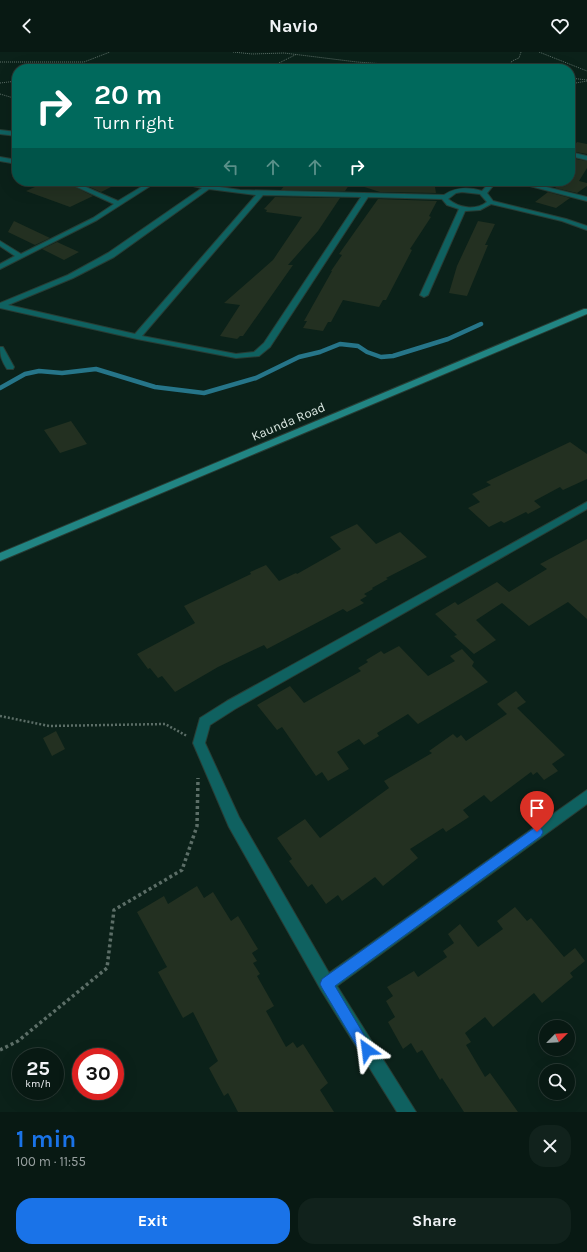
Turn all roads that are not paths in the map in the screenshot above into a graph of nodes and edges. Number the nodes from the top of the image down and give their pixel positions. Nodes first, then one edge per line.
1 (0, 132) edge
2 (12, 133) edge
3 (575, 155) edge
4 (587, 158) edge
5 (0, 159) edge
6 (12, 161) edge
7 (78, 186) edge
8 (147, 186) edge
9 (202, 186) edge
10 (490, 186) edge
11 (534, 186) edge
12 (208, 187) junction
13 (261, 193) junction
14 (483, 194) junction
15 (366, 195) junction
16 (445, 197) junction
17 (587, 199) edge
18 (490, 202) junction
19 (119, 204) junction
20 (462, 208) junction
21 (587, 228) edge
22 (0, 243) edge
23 (21, 257) junction
24 (0, 267) edge
25 (424, 295) dead end
26 (587, 311) edge
27 (137, 337) junction
28 (0, 349) edge
29 (10, 367) dead end
30 (587, 505) edge
31 (0, 557) edge
32 (587, 796) edge
33 (327, 984) junction
34 (407, 1112) edge

1 - 2 street
3 - 4 street
5 - 6 street
7 - 19 street
8 - 19 street
9 - 12 street
10 - 14 street
11 - 17 street
12 - 13 street
12 - 27 street
13 - 15 street
13 - 27 street
14 - 16 street
14 - 18 street
15 - 16 street
15 - 27 street
16 - 20 street
18 - 20 street
18 - 21 street
19 - 23 street
20 - 25 street
22 - 23 street
23 - 24 street
26 - 31 main road, Kaunda Road
28 - 29 street
30 - 33 street
32 - 33 street
33 - 34 street

